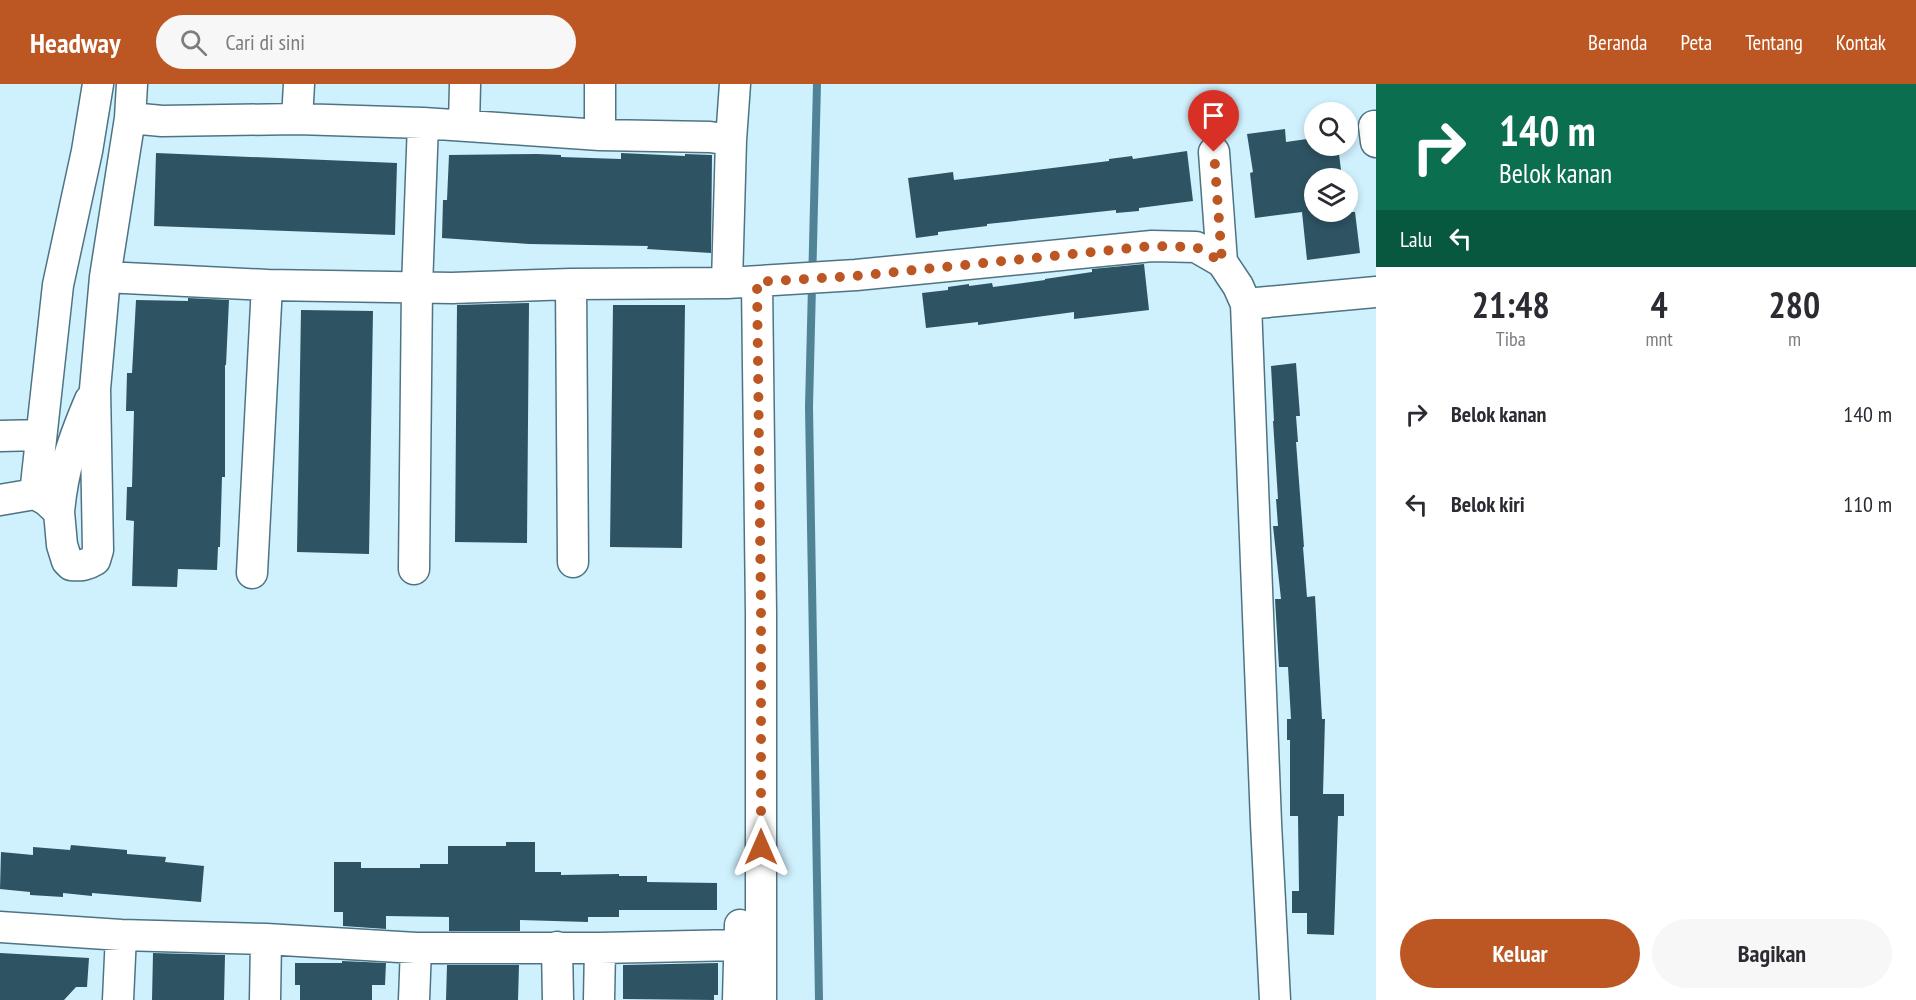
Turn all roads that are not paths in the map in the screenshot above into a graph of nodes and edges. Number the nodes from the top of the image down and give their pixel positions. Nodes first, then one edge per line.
1 (98, 84) edge
2 (132, 84) edge
3 (299, 84) edge
4 (465, 84) edge
5 (600, 84) edge
6 (735, 84) edge
7 (130, 118) junction
8 (297, 119) junction
9 (423, 123) junction
10 (464, 125) junction
11 (600, 135) junction
12 (732, 140) junction
13 (1214, 152) dead end
14 (1222, 262) junction
15 (105, 277) junction
16 (770, 281) junction
17 (727, 283) junction
18 (571, 284) junction
19 (267, 285) junction
20 (417, 287) junction
21 (1376, 292) edge
22 (1246, 304) junction
23 (94, 389) junction
24 (41, 435) junction
25 (0, 436) edge
26 (35, 494) junction
27 (0, 500) edge
28 (59, 512) junction
29 (573, 562) dead end
30 (414, 569) dead end
31 (252, 573) dead end
32 (747, 835) dead end
33 (0, 927) edge
34 (121, 935) junction
35 (266, 939) junction
36 (739, 945) junction
37 (557, 947) junction
38 (416, 948) junction
39 (600, 948) junction
40 (118, 1000) edge
41 (264, 1000) edge
42 (414, 1000) edge
43 (558, 1000) edge
44 (599, 1000) edge
45 (738, 1000) edge
46 (761, 1000) edge
47 (1275, 1000) edge

1 - 24 street
2 - 7 street
3 - 8 street
4 - 10 street
5 - 11 street
6 - 12 street
7 - 8 street
7 - 15 street
8 - 9 street
9 - 10 street
9 - 20 street
10 - 11 street
11 - 12 street
12 - 17 street
13 - 14 street
14 - 16 street
14 - 22 street
15 - 19 street
15 - 23 street
16 - 17 street
16 - 46 street
17 - 18 street
18 - 20 street
18 - 29 street
19 - 20 street
19 - 31 street
20 - 30 street
21 - 22 street
22 - 47 street
23 - 28 street
23 - 28 street
24 - 25 street
24 - 26 street
26 - 27 street
26 - 28 street
32 - 36 street
33 - 34 street
34 - 35 street
34 - 40 street
35 - 38 street
35 - 41 street
36 - 39 street
36 - 45 street
37 - 38 street
37 - 39 street
37 - 43 street
38 - 42 street
39 - 44 street

